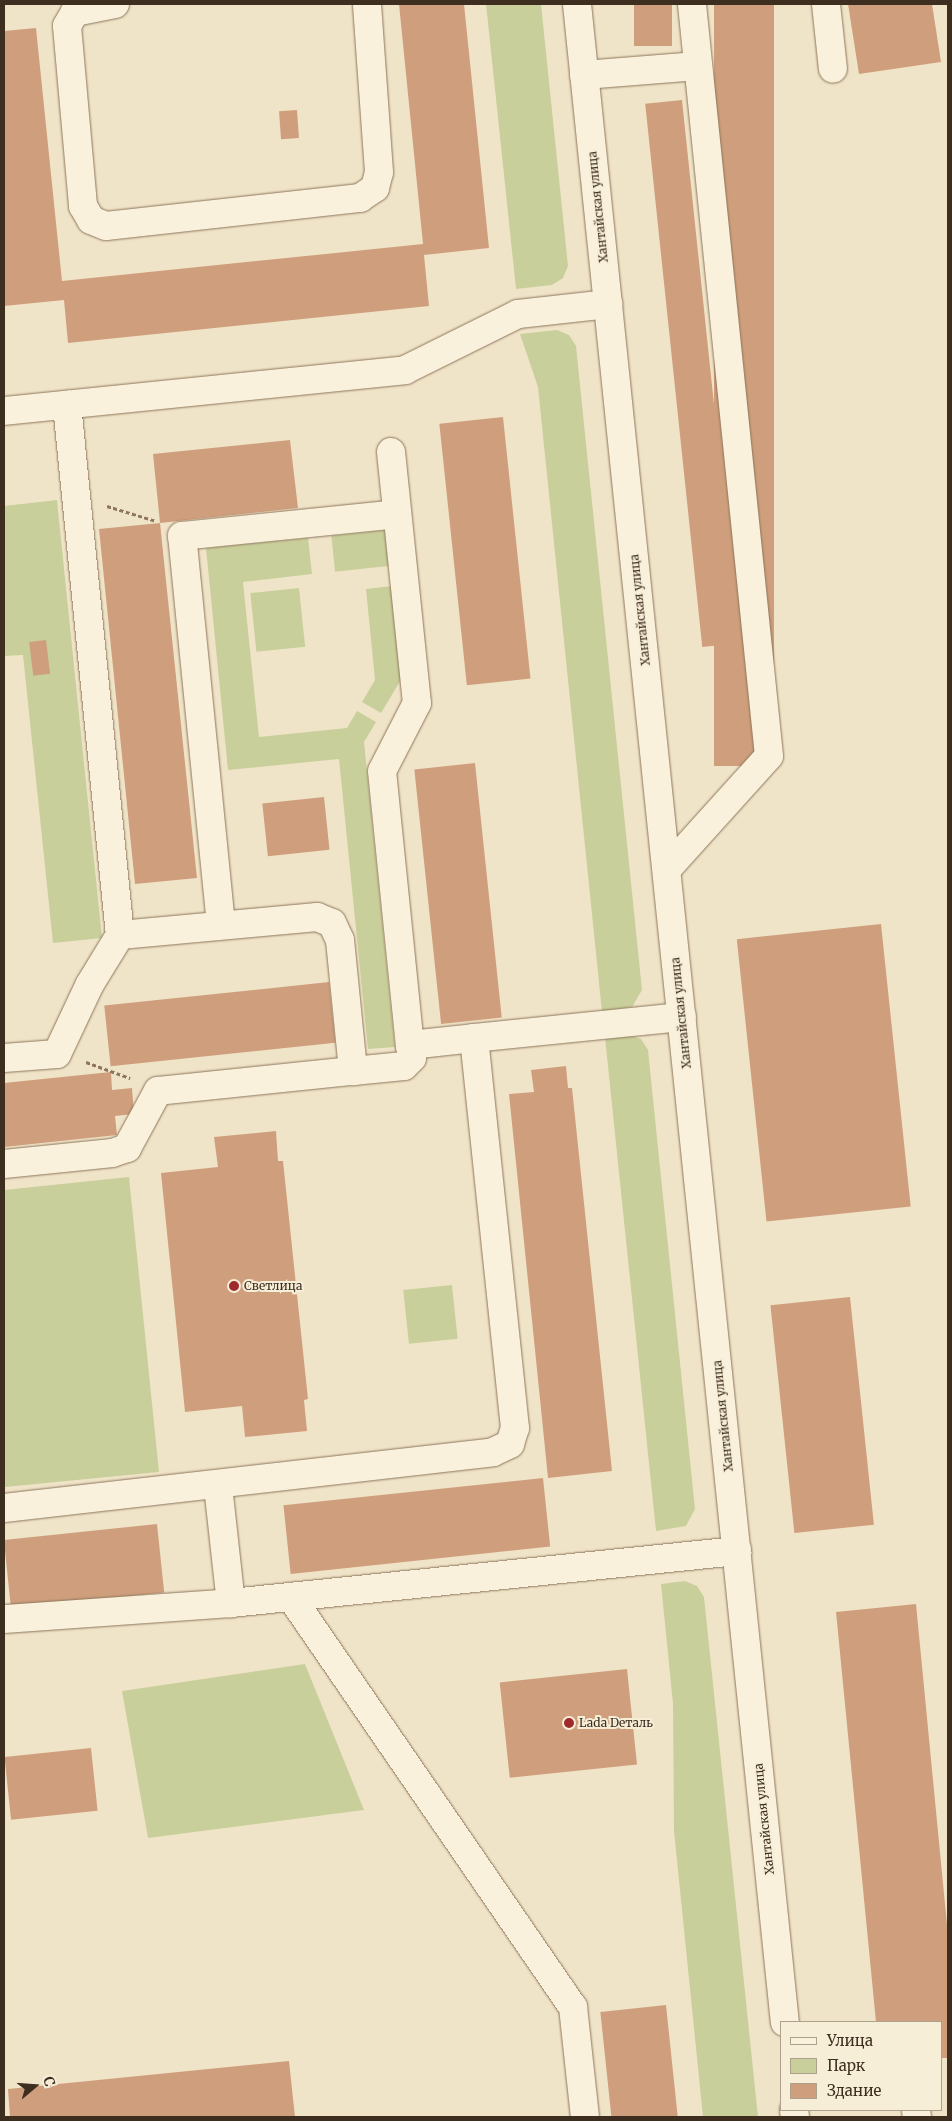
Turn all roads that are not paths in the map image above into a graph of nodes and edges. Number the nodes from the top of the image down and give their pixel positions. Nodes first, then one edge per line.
1 (115, 4) edge
2 (367, 4) edge
3 (577, 4) edge
4 (692, 4) edge
5 (826, 4) edge
6 (698, 66) junction
7 (833, 69) dead end
8 (584, 75) junction
9 (608, 304) junction
10 (67, 404) junction
11 (4, 411) edge
12 (391, 452) dead end
13 (397, 514) junction
14 (666, 869) junction
15 (221, 925) junction
16 (120, 935) junction
17 (682, 1017) junction
18 (474, 1038) junction
19 (410, 1045) junction
20 (4, 1058) edge
21 (353, 1070) junction
22 (4, 1164) edge
23 (218, 1486) junction
24 (4, 1508) edge
25 (737, 1552) junction
26 (291, 1597) junction
27 (231, 1603) junction
28 (4, 1619) edge
29 (785, 2021) edge
30 (585, 2117) edge

1 - 2 street
3 - 8 street, Хантайская улица
4 - 6 street
5 - 7 street
6 - 8 street
6 - 14 street
8 - 9 street, Хантайская улица
9 - 10 street
9 - 14 street, Хантайская улица
10 - 11 street
10 - 16 street
12 - 13 street
13 - 15 street
13 - 19 street
14 - 17 street, Хантайская улица
15 - 16 street
15 - 21 street
16 - 20 street
17 - 18 street
17 - 25 street, Хантайская улица
18 - 19 street
18 - 23 street
19 - 21 street
21 - 22 street
23 - 24 street
23 - 27 street
25 - 26 street
25 - 29 street, Хантайская улица
26 - 27 street
26 - 30 street
27 - 28 street

